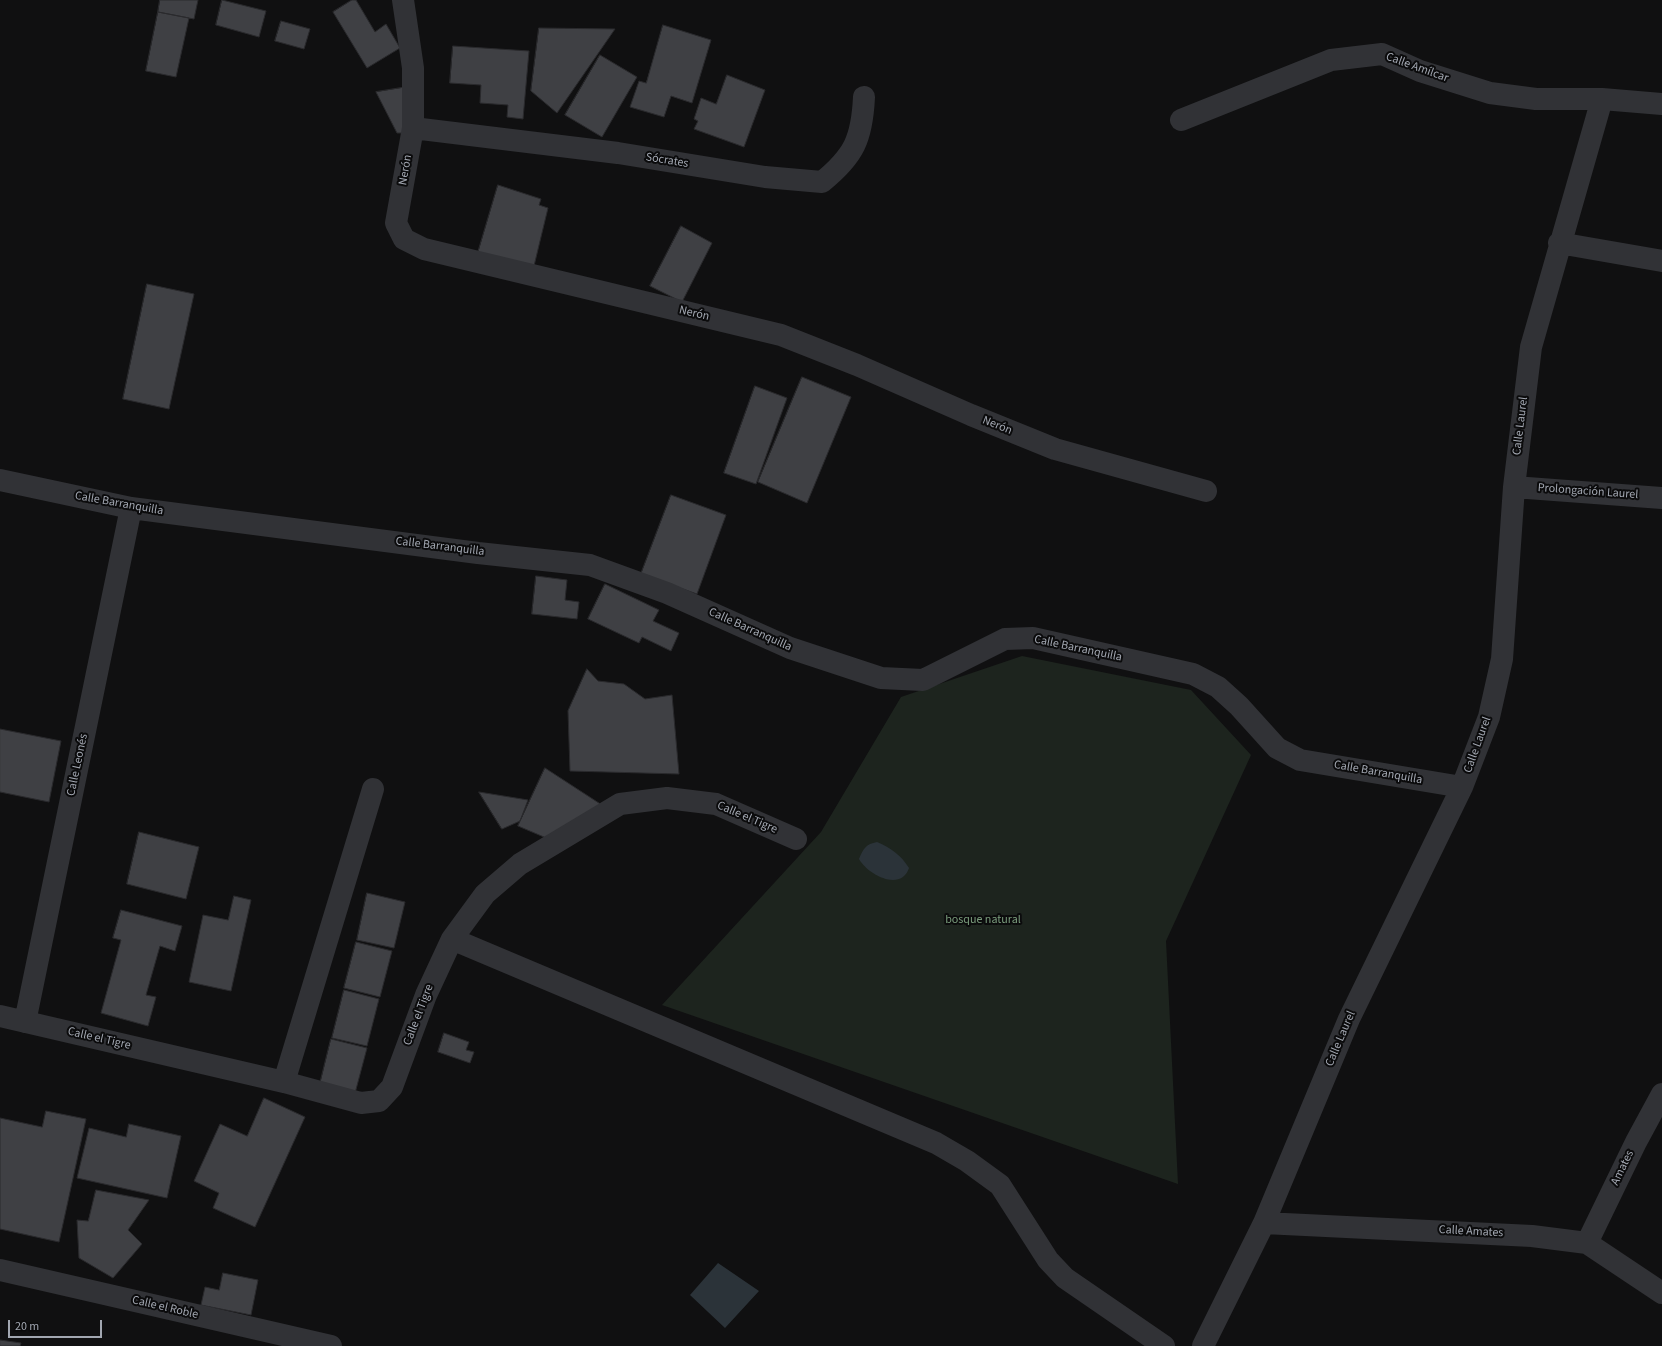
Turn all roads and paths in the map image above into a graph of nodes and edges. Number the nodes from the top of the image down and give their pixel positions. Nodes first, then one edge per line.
1 (403, 0) edge
2 (864, 97) dead end
3 (1602, 99) junction
4 (1662, 104) edge
5 (1181, 120) dead end
6 (413, 128) junction
7 (1559, 243) junction
8 (1662, 261) edge
9 (0, 480) edge
10 (1514, 487) junction
11 (1206, 490) dead end
12 (1662, 498) edge
13 (131, 508) junction
14 (1462, 787) junction
15 (373, 789) dead end
16 (796, 839) dead end
17 (452, 939) junction
18 (0, 1016) edge
19 (25, 1022) junction
20 (284, 1082) junction
21 (1662, 1094) edge
22 (1264, 1223) junction
23 (1588, 1243) junction
24 (0, 1270) edge
25 (1662, 1293) edge
26 (331, 1346) edge
27 (1164, 1346) edge
28 (1204, 1346) edge

1 - 6 street, Nerón
2 - 6 street, Sócrates
3 - 4 street, Calle Amílcar
3 - 5 street, Calle Amílcar
3 - 7 street, Calle Laurel
6 - 11 street, Nerón
7 - 8 street
7 - 10 street, Calle Laurel
9 - 13 street, Calle Barranquilla
10 - 12 street, Prolongación Laurel
10 - 14 street, Calle Laurel
13 - 14 street, Calle Barranquilla
13 - 19 street, Calle Leonés
14 - 22 street, Calle Laurel
15 - 20 street
16 - 17 street, Calle el Tigre
17 - 20 street, Calle el Tigre
17 - 27 street
18 - 19 street, Calle el Tigre
19 - 20 street, Calle el Tigre
21 - 23 street, Amates
22 - 23 street, Calle Amates
22 - 28 street, Calle Laurel
23 - 25 street, Calle Amates
24 - 26 street, Calle el Roble

